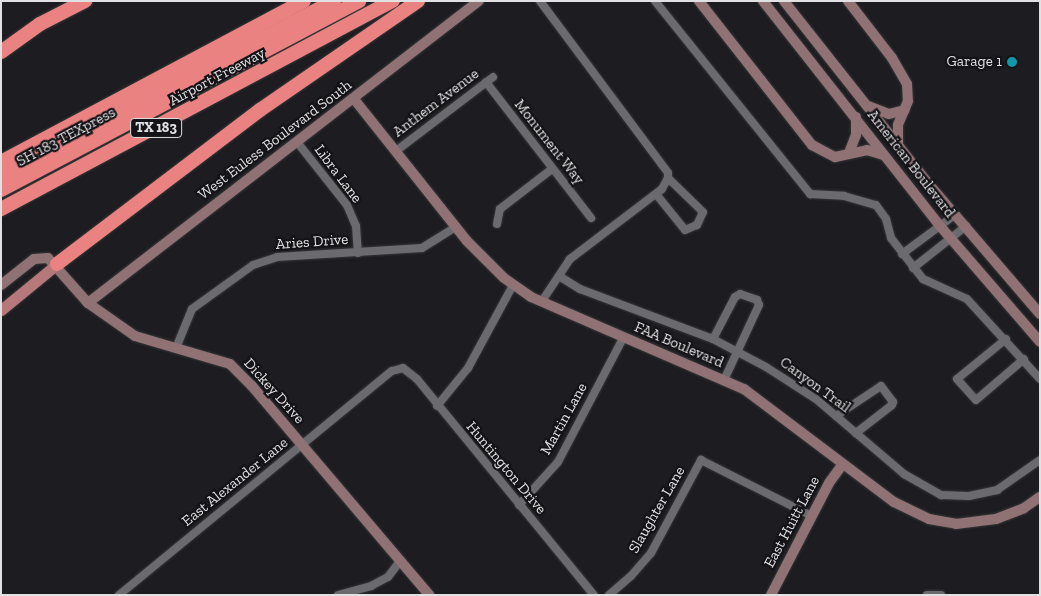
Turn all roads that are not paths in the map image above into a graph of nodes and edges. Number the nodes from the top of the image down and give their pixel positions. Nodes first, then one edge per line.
1 (85, 1) edge
2 (304, 1) edge
3 (334, 1) edge
4 (359, 1) edge
5 (393, 1) edge
6 (418, 1) edge
7 (479, 1) edge
8 (540, 1) edge
9 (655, 1) edge
10 (699, 1) edge
11 (763, 1) edge
12 (784, 1) edge
13 (848, 1) edge
14 (1, 52) edge
15 (493, 77) dead end
16 (486, 82) junction
17 (354, 99) junction
18 (865, 104) junction
19 (905, 110) junction
20 (856, 117) junction
21 (297, 142) junction
22 (898, 146) junction
23 (396, 151) junction
24 (849, 153) junction
25 (884, 155) junction
26 (1, 162) edge
27 (552, 169) junction
28 (1, 174) edge
29 (668, 178) junction
30 (1, 190) edge
31 (656, 194) junction
32 (1, 209) edge
33 (956, 214) junction
34 (591, 218) dead end
35 (497, 224) dead end
36 (940, 226) junction
37 (966, 226) junction
38 (456, 227) junction
39 (950, 238) junction
40 (358, 253) junction
41 (902, 254) junction
42 (57, 264) junction
43 (913, 268) junction
44 (559, 276) junction
45 (1, 285) edge
46 (513, 285) junction
47 (542, 301) junction
48 (88, 303) junction
49 (1, 310) edge
50 (1040, 314) edge
51 (623, 338) junction
52 (714, 339) junction
53 (1006, 339) junction
54 (1040, 342) edge
55 (176, 348) junction
56 (738, 351) junction
57 (1024, 360) junction
58 (392, 371) joint
59 (1040, 379) edge
60 (724, 380) junction
61 (437, 406) junction
62 (836, 416) junction
63 (856, 433) junction
64 (302, 445) junction
65 (1039, 463) edge
66 (842, 465) junction
67 (1040, 497) edge
68 (519, 505) junction
69 (812, 516) junction
70 (401, 560) junction
71 (119, 595) edge
72 (338, 595) edge
73 (429, 595) edge
74 (594, 595) edge
75 (608, 595) edge
76 (771, 595) edge
77 (927, 595) edge
78 (941, 595) edge

1 - 14 highway
2 - 26 highway, Airport Freeway / TX 183
3 - 28 highway, SH 183 TEXpress
4 - 30 highway, SH 183 TEXpress
5 - 32 highway, Airport Freeway / TX 183
6 - 42 highway
7 - 17 street, West Euless Boulevard South
8 - 29 street
9 - 41 street
10 - 24 street
11 - 20 street, American Boulevard
12 - 18 street, American Boulevard
13 - 19 street
15 - 16 street, Anthem Avenue
16 - 23 street, Anthem Avenue
16 - 27 street, Monument Way
17 - 21 street, West Euless Boulevard South
17 - 23 street, FAA Boulevard
18 - 19 street
18 - 22 street, American Boulevard
19 - 22 street
20 - 24 street
20 - 25 street, American Boulevard
21 - 40 street, Libra Lane
21 - 48 street, West Euless Boulevard South
22 - 33 street, American Boulevard
23 - 38 street, FAA Boulevard
24 - 25 street
25 - 36 street, American Boulevard
27 - 34 street, Monument Way
27 - 35 street
29 - 31 street
29 - 31 street
31 - 44 street
33 - 36 street
33 - 37 street, American Boulevard
36 - 39 street, American Boulevard
36 - 41 street
37 - 39 street
37 - 50 street, American Boulevard
38 - 40 street, Aries Drive
38 - 46 street, FAA Boulevard
39 - 43 street
39 - 54 street, American Boulevard
40 - 55 street, Aries Drive
41 - 43 street
42 - 45 street
42 - 48 street, Dickey Drive
42 - 49 main road
43 - 53 street
44 - 47 street
44 - 52 street, Canyon Trail
46 - 47 street, FAA Boulevard
46 - 61 street
47 - 51 street, FAA Boulevard
48 - 55 street, Dickey Drive
51 - 60 street, FAA Boulevard
51 - 68 street, Martin Lane
52 - 56 street, Canyon Trail
52 - 56 street
53 - 57 street
53 - 57 street
55 - 64 street, Dickey Drive
56 - 60 street
56 - 62 street, Canyon Trail
57 - 59 street
58 - 61 street, Huntington Drive
58 - 64 street, East Alexander Lane
60 - 66 street, FAA Boulevard
61 - 68 street, Huntington Drive
62 - 63 street, Canyon Trail
62 - 63 street
63 - 65 street, Canyon Trail
64 - 70 street, Dickey Drive
64 - 71 street, East Alexander Lane
66 - 67 street, FAA Boulevard
66 - 69 street, East Huitt Lane
68 - 74 street, Huntington Drive
69 - 75 street, Slaughter Lane
69 - 76 street, East Huitt Lane
70 - 72 street
70 - 73 street, Dickey Drive
77 - 78 street

